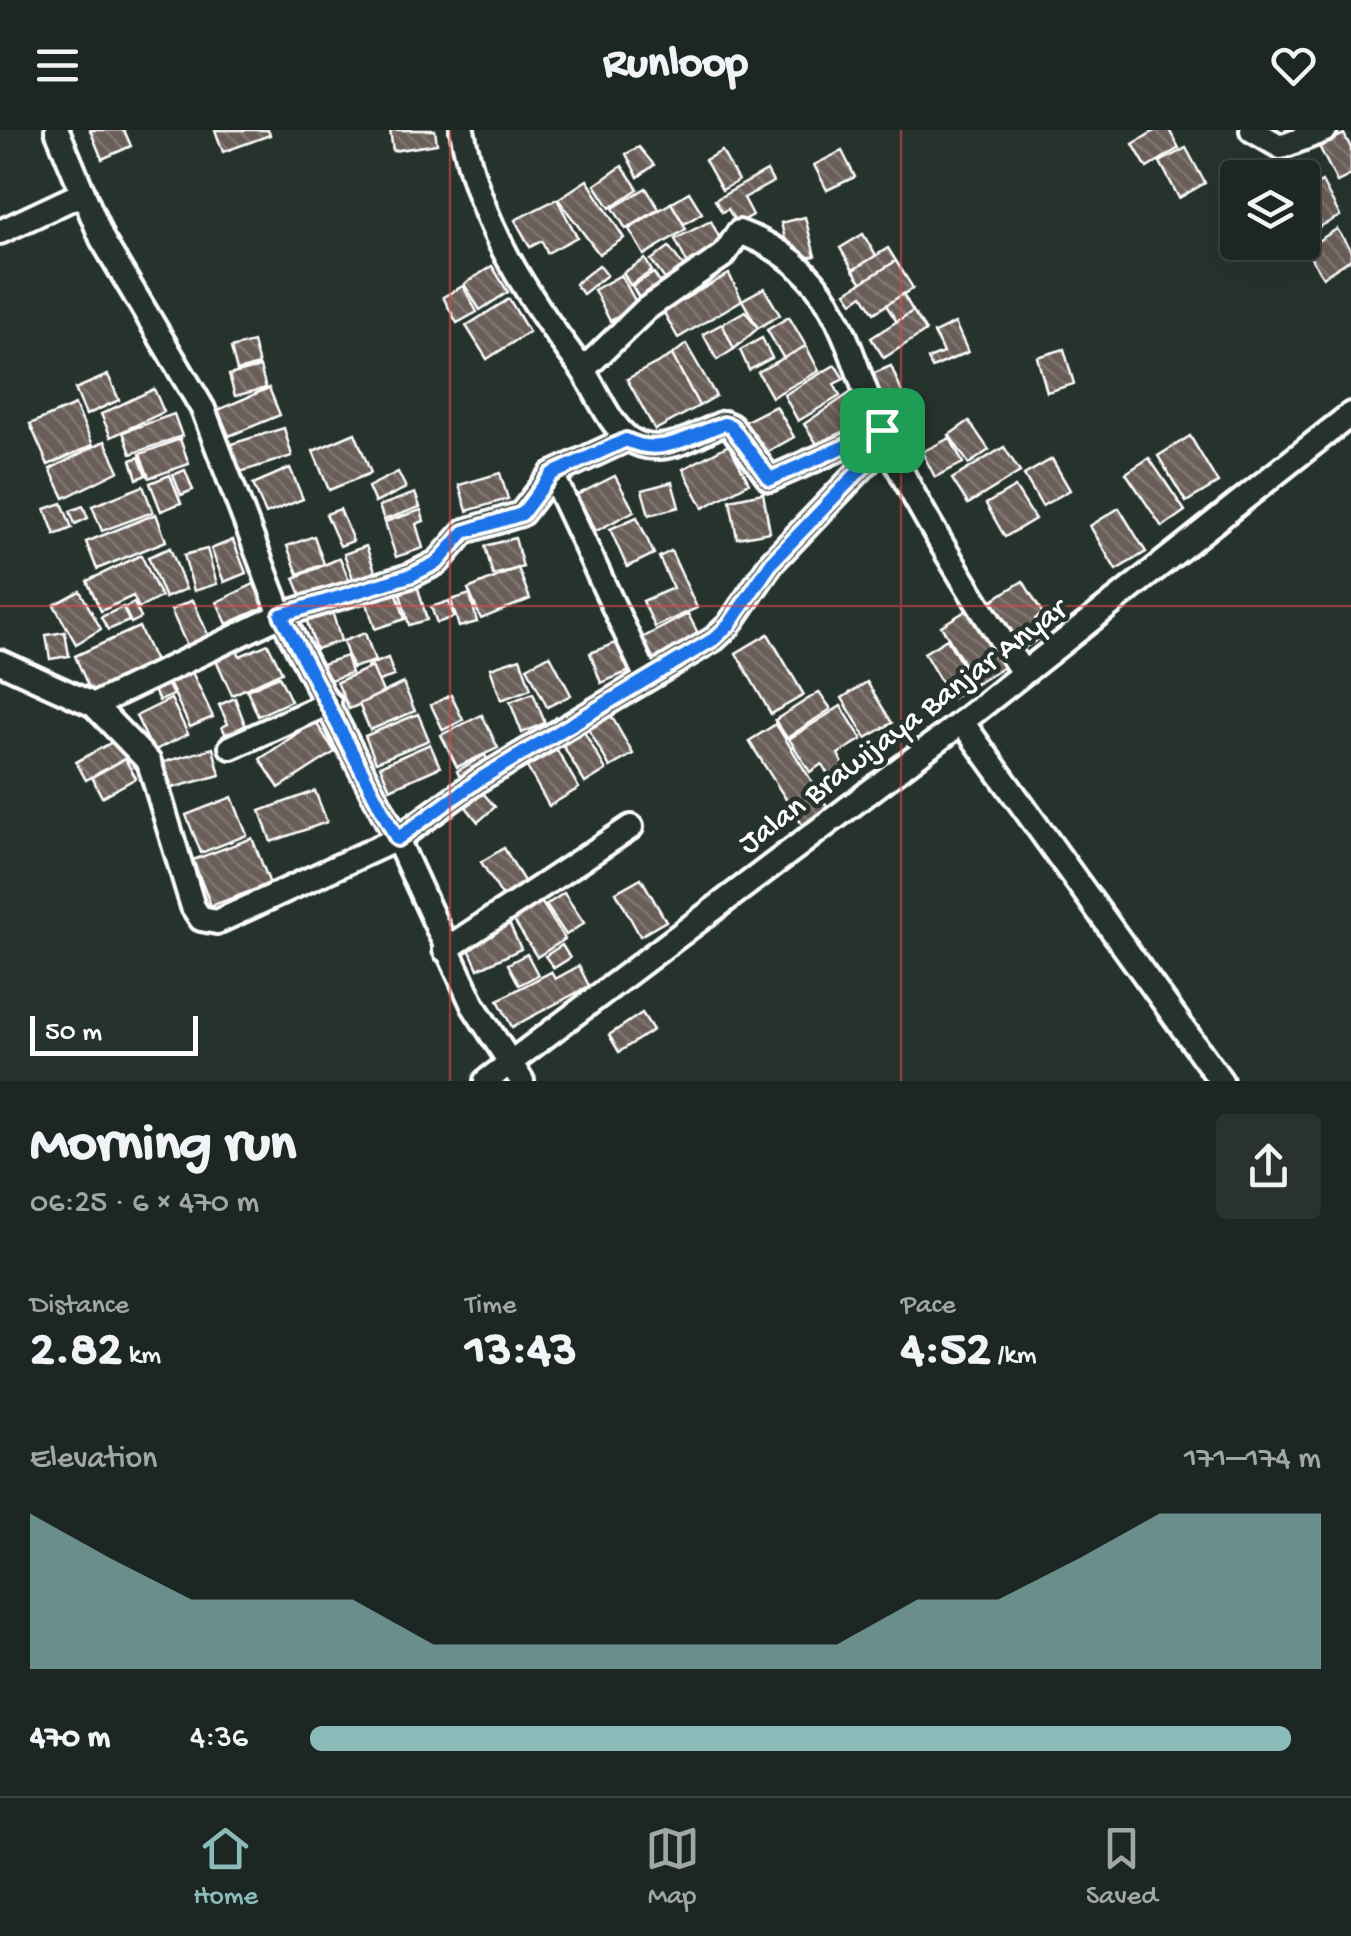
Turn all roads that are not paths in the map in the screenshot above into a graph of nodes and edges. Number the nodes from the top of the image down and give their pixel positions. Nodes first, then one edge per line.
1 (58, 130) edge
2 (462, 130) edge
3 (1252, 130) edge
4 (1325, 130) edge
5 (83, 193) junction
6 (0, 232) edge
7 (584, 370) junction
8 (1351, 414) edge
9 (884, 436) junction
10 (626, 440) junction
11 (552, 474) junction
12 (281, 615) junction
13 (0, 662) edge
14 (1022, 671) junction
15 (647, 678) junction
16 (329, 703) junction
17 (94, 705) junction
18 (962, 722) junction
19 (231, 748) dead end
20 (631, 827) dead end
21 (397, 839) junction
22 (445, 950) junction
23 (516, 1073) edge
24 (486, 1081) edge
25 (1221, 1081) edge

1 - 5 street
2 - 7 street
3 - 4 street
5 - 6 street
5 - 12 street
7 - 9 street
7 - 10 street
8 - 14 street, Jalan Brawijaya Banjar Anyar
9 - 10 street
9 - 14 street
9 - 15 street
10 - 11 street
11 - 12 street
11 - 15 street
12 - 16 street
12 - 17 street
13 - 17 street
14 - 18 street, Jalan Brawijaya Banjar Anyar
15 - 21 street
16 - 19 street
16 - 21 street
17 - 21 street
18 - 23 street, Jalan Brawijaya Banjar Anyar
18 - 25 street
20 - 22 street
21 - 22 street
22 - 23 street
23 - 24 street, Jalan Brawijaya Banjar Anyar

